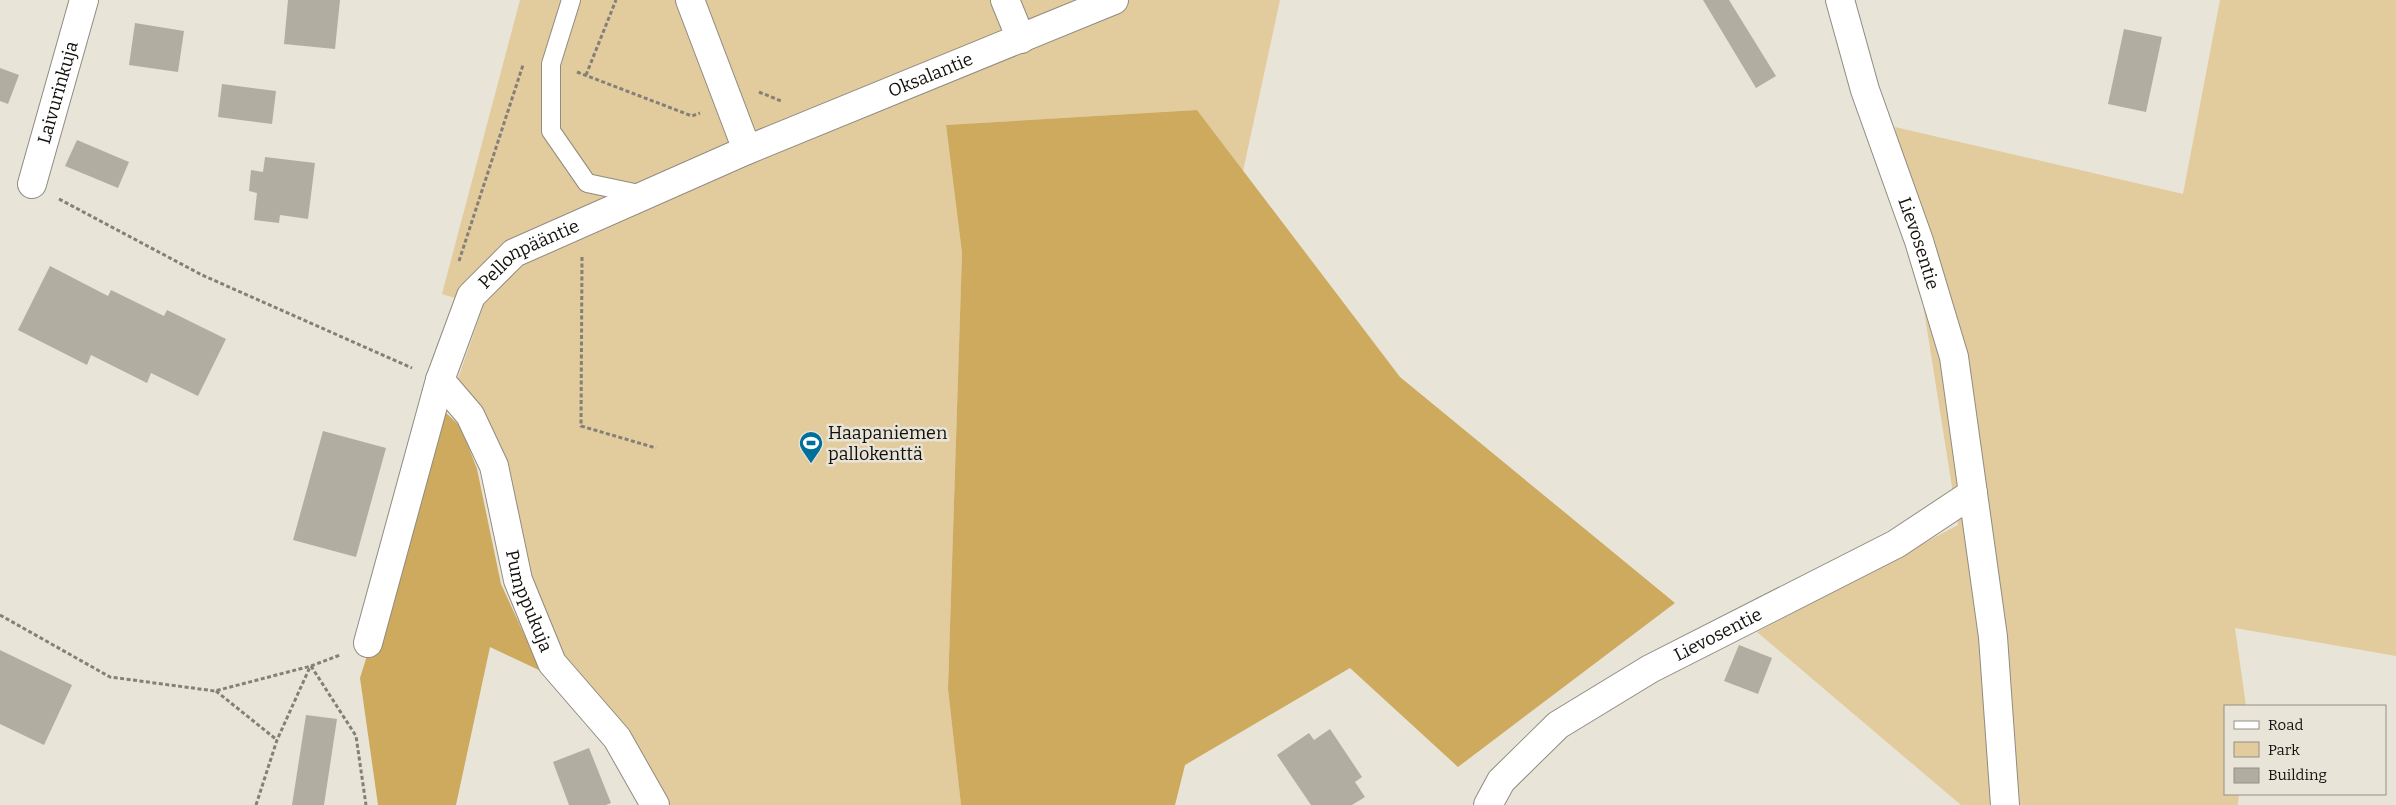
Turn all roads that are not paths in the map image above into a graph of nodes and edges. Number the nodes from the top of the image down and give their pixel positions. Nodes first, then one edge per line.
1 (84, 0) edge
2 (571, 0) edge
3 (690, 0) edge
4 (1005, 0) edge
5 (1114, 0) edge
6 (1840, 0) edge
7 (1021, 39) junction
8 (747, 150) junction
9 (32, 184) road end
10 (647, 196) junction
11 (440, 380) junction
12 (1973, 493) junction
13 (368, 643) road end
14 (654, 805) edge
15 (1488, 805) edge
16 (2006, 805) edge

1 - 9 street, Laivurinkuja
2 - 10 lane
3 - 8 street
4 - 7 street
5 - 7 street, Oksalantie
6 - 12 street, Lievosentie
7 - 8 street, Oksalantie
8 - 10 street, Pellonpääntie
10 - 11 street, Pellonpääntie
11 - 13 street, Pellonpääntie
11 - 14 street, Pumppukuja
12 - 15 street, Lievosentie
12 - 16 street, Lievosentie

